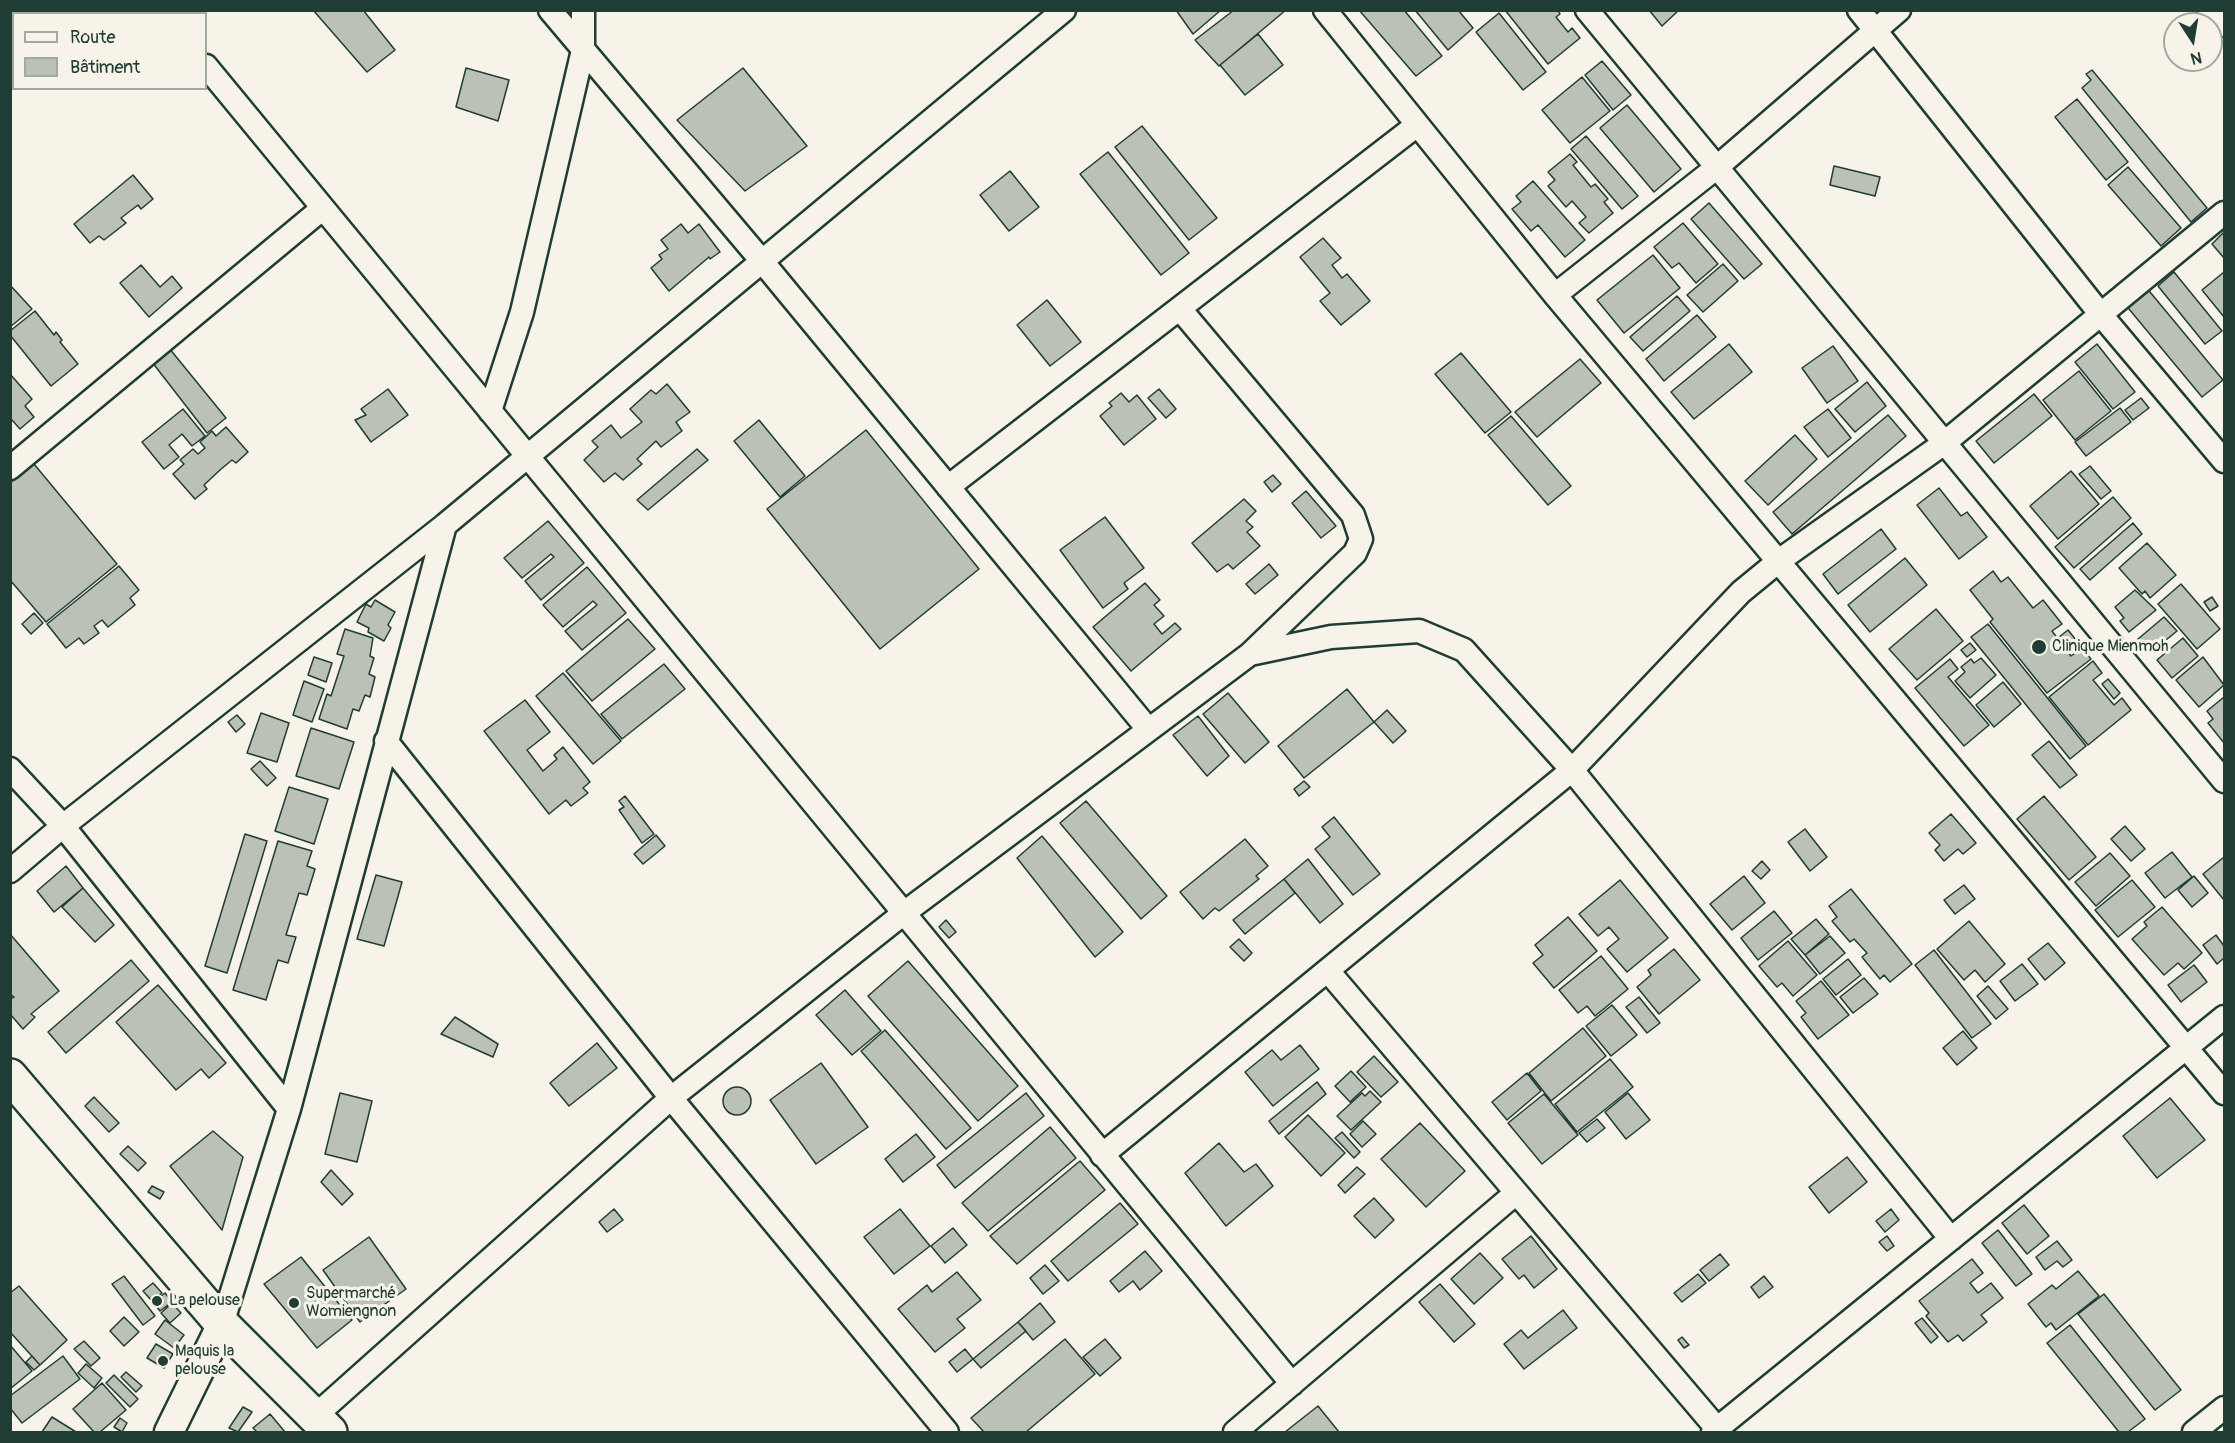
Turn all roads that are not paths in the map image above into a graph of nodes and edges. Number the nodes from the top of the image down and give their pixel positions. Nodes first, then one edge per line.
1 (550, 10) edge
2 (1064, 10) edge
3 (1324, 10) edge
4 (1587, 10) edge
5 (1859, 10) edge
6 (1899, 10) edge
7 (2209, 10) edge
8 (584, 12) edge
9 (2224, 25) edge
10 (1876, 30) junction
11 (583, 50) junction
12 (207, 67) edge
13 (1417, 125) junction
14 (1716, 168) junction
15 (323, 208) junction
16 (2224, 213) edge
17 (761, 260) junction
18 (1555, 295) junction
19 (1180, 309) junction
20 (2102, 316) junction
21 (490, 411) junction
22 (1943, 444) junction
23 (528, 456) junction
24 (2224, 461) edge
25 (10, 468) edge
26 (948, 487) junction
27 (445, 525) junction
28 (1779, 560) junction
29 (1250, 654) junction
30 (1148, 729) junction
31 (386, 741) junction
32 (10, 769) edge
33 (1572, 770) junction
34 (2224, 781) edge
35 (63, 826) junction
36 (10, 871) edge
37 (904, 913) junction
38 (1328, 971) junction
39 (2224, 1017) edge
40 (2188, 1048) junction
41 (10, 1076) edge
42 (2224, 1093) edge
43 (671, 1098) junction
44 (289, 1109) junction
45 (1102, 1155) junction
46 (1516, 1193) junction
47 (1952, 1239) junction
48 (222, 1324) junction
49 (1292, 1384) junction
50 (2224, 1408) edge
51 (323, 1424) edge
52 (1717, 1431) edge
53 (169, 1432) edge
54 (947, 1432) edge
55 (1235, 1432) edge
56 (2194, 1432) edge

1 - 11 street
2 - 17 street
3 - 13 street
4 - 14 street
5 - 10 street
6 - 10 street
7 - 9 street
8 - 11 street
10 - 14 street
10 - 20 street
11 - 17 street
11 - 21 street
12 - 15 street
13 - 18 street
13 - 19 street
14 - 18 street
14 - 22 street
15 - 21 street
15 - 25 street
16 - 20 street
17 - 23 street
17 - 26 street
18 - 28 street
19 - 26 street
19 - 29 street
20 - 22 street
20 - 24 street
21 - 23 street
22 - 28 street
22 - 34 street
23 - 27 street
23 - 37 street
26 - 30 street
27 - 31 street
27 - 35 street
28 - 33 street
28 - 40 street
29 - 30 street
29 - 33 street
30 - 37 street
31 - 43 street
31 - 44 street
32 - 35 street
33 - 38 street
33 - 47 street
35 - 36 street
35 - 44 street
37 - 43 street
37 - 45 street
38 - 45 street
38 - 46 street
39 - 40 street
40 - 42 street
40 - 47 street
41 - 48 main road
43 - 51 street
43 - 54 street
44 - 48 street
45 - 49 street
46 - 49 street
46 - 52 street
47 - 52 street
48 - 51 main road
48 - 53 street
49 - 55 street
50 - 56 street

